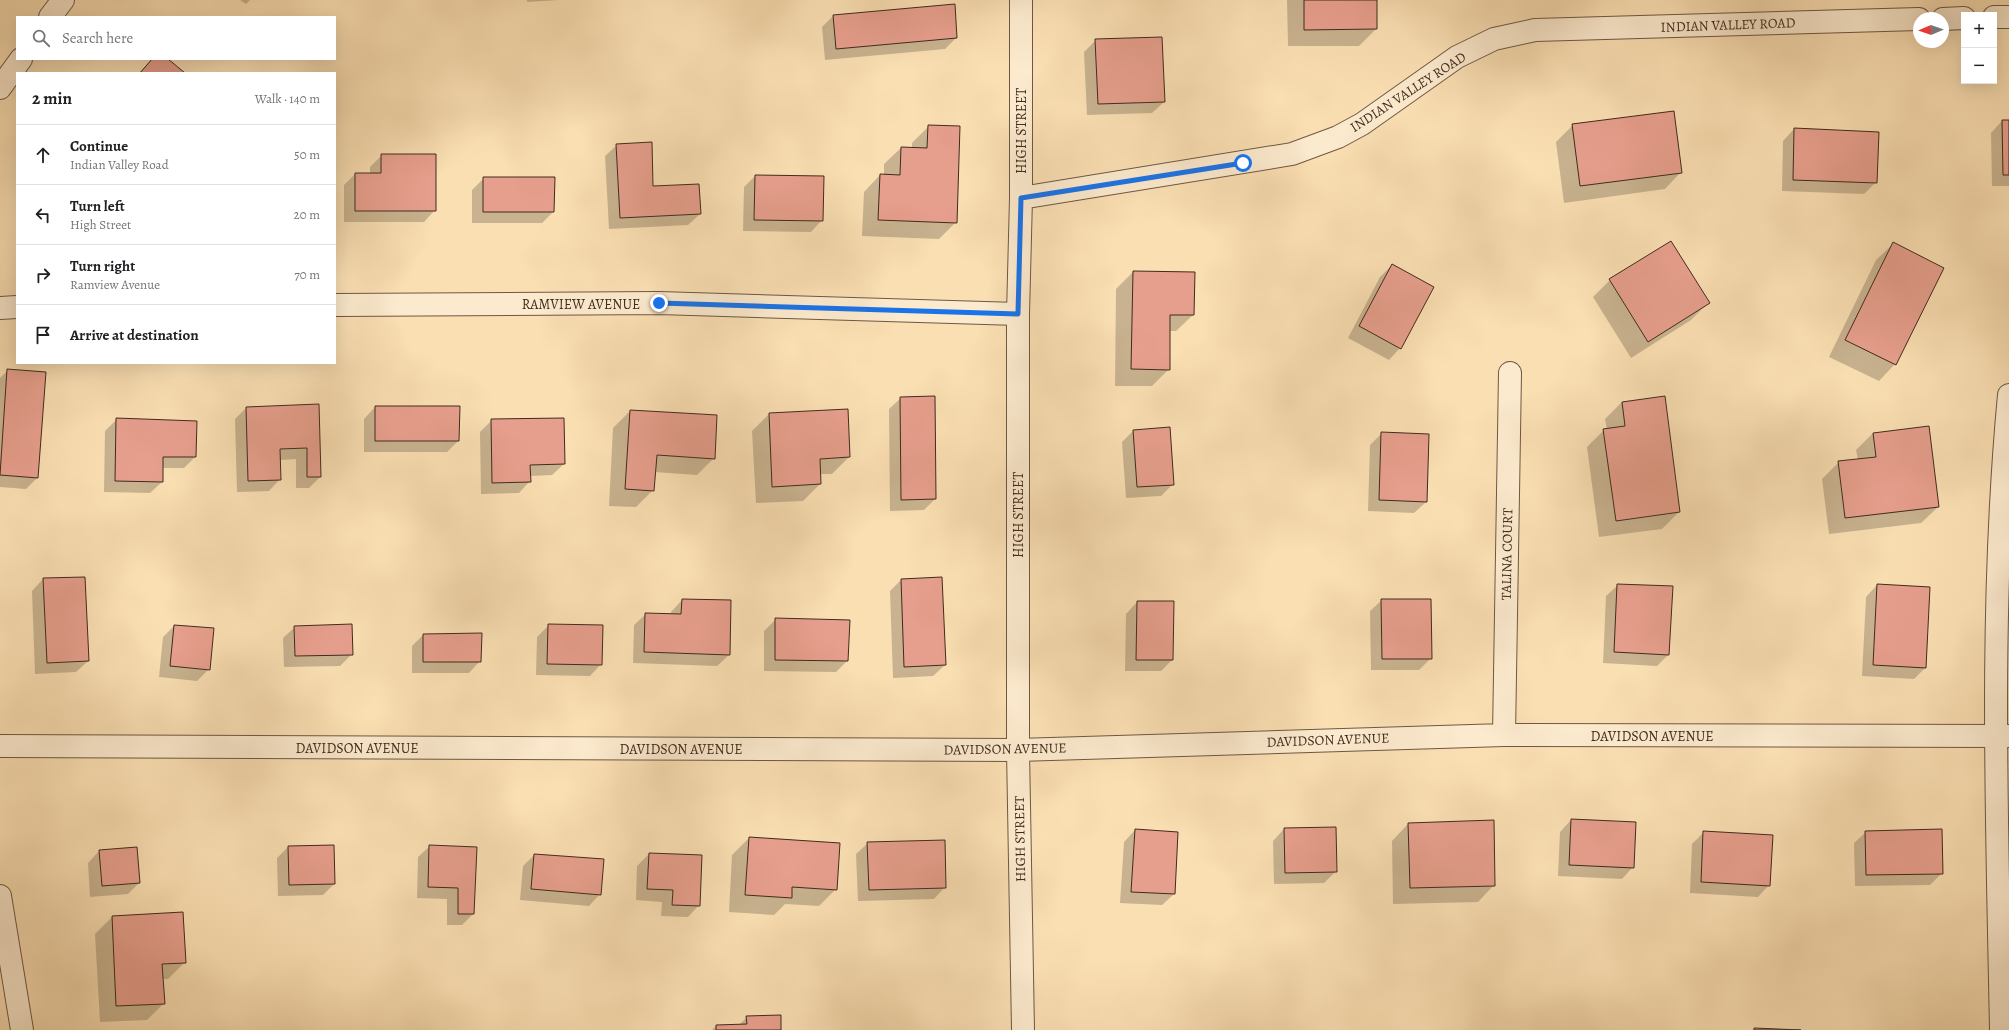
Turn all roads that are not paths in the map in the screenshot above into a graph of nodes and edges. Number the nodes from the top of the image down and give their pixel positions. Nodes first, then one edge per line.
1 (63, 0) edge
2 (1021, 0) edge
3 (51, 16) edge
4 (1997, 17) edge
5 (2009, 17) edge
6 (1961, 18) edge
7 (1913, 19) edge
8 (1949, 19) edge
9 (20, 60) edge
10 (0, 88) edge
11 (1021, 198) junction
12 (336, 305) edge
13 (16, 307) edge
14 (0, 308) edge
15 (1018, 314) junction
16 (1510, 373) dead end
17 (2009, 395) edge
18 (1504, 735) junction
19 (2002, 737) edge
20 (0, 746) edge
21 (1018, 750) junction
22 (0, 896) edge
23 (22, 1030) edge
24 (1023, 1030) edge
25 (2001, 1030) edge

1 - 3 street
2 - 11 street, HIGH STREET
4 - 5 street
6 - 8 street
7 - 11 street, INDIAN VALLEY ROAD
9 - 10 street
11 - 15 street, HIGH STREET
12 - 15 street, RAMVIEW AVENUE
13 - 14 street
15 - 21 street, HIGH STREET
16 - 18 street, TALINA COURT
17 - 19 street
18 - 19 street, DAVIDSON AVENUE
18 - 21 street, DAVIDSON AVENUE
19 - 25 street
20 - 21 street, DAVIDSON AVENUE
21 - 24 street, HIGH STREET
22 - 23 street

